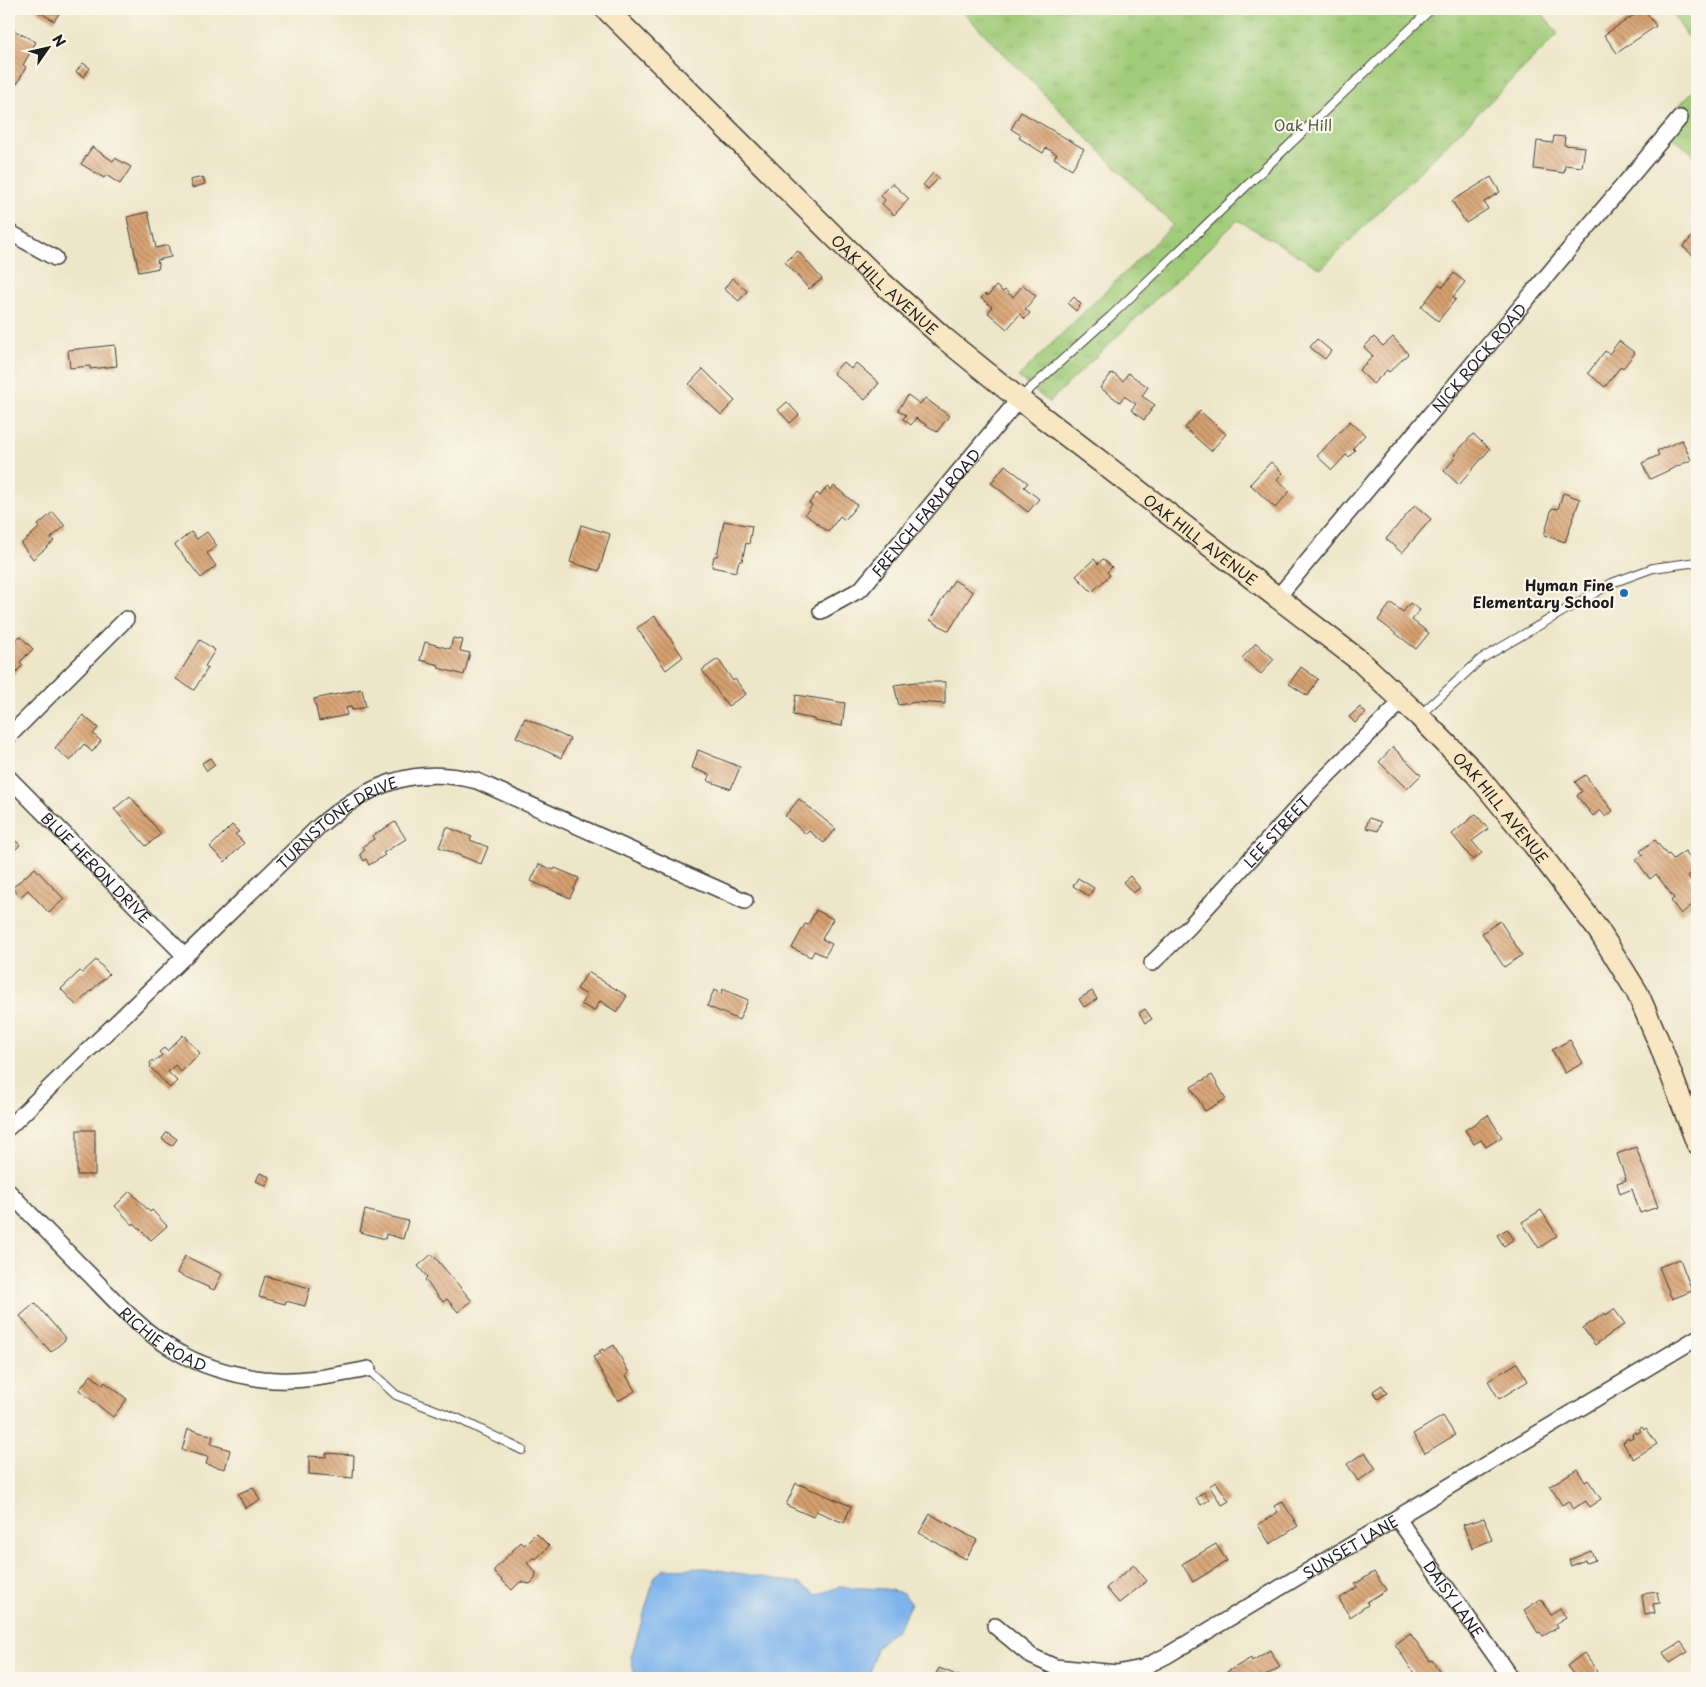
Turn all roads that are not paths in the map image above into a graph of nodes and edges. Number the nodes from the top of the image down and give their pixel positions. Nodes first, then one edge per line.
1 (606, 9) edge
2 (1431, 9) edge
3 (1680, 118) dead end
4 (9, 232) edge
5 (55, 258) dead end
6 (1019, 399) junction
7 (1697, 562) edge
8 (1277, 598) junction
9 (821, 611) dead end
10 (126, 619) dead end
11 (1402, 700) junction
12 (1420, 716) junction
13 (9, 736) edge
14 (9, 778) edge
15 (745, 901) dead end
16 (185, 956) junction
17 (1152, 963) dead end
18 (9, 1127) edge
19 (1697, 1143) edge
20 (9, 1192) edge
21 (1697, 1338) edge
22 (368, 1369) joint
23 (522, 1450) dead end
24 (1397, 1518) junction
25 (994, 1626) dead end
26 (1511, 1678) edge

1 - 6 main road, OAK HILL AVENUE
2 - 6 lane
3 - 8 street, NICK ROCK ROAD
4 - 5 street
6 - 8 main road, OAK HILL AVENUE
6 - 9 street, FRENCH FARM ROAD
7 - 12 lane
8 - 11 main road, OAK HILL AVENUE
10 - 13 street
11 - 12 main road, OAK HILL AVENUE
11 - 17 street, LEE STREET
12 - 19 main road, OAK HILL AVENUE
14 - 16 street, BLUE HERON DRIVE
15 - 16 street, TURNSTONE DRIVE
16 - 18 street, TURNSTONE DRIVE
20 - 22 street, RICHIE ROAD
21 - 24 street, SUNSET LANE
22 - 23 lane
24 - 25 street, SUNSET LANE
24 - 26 street, DAISY LANE

